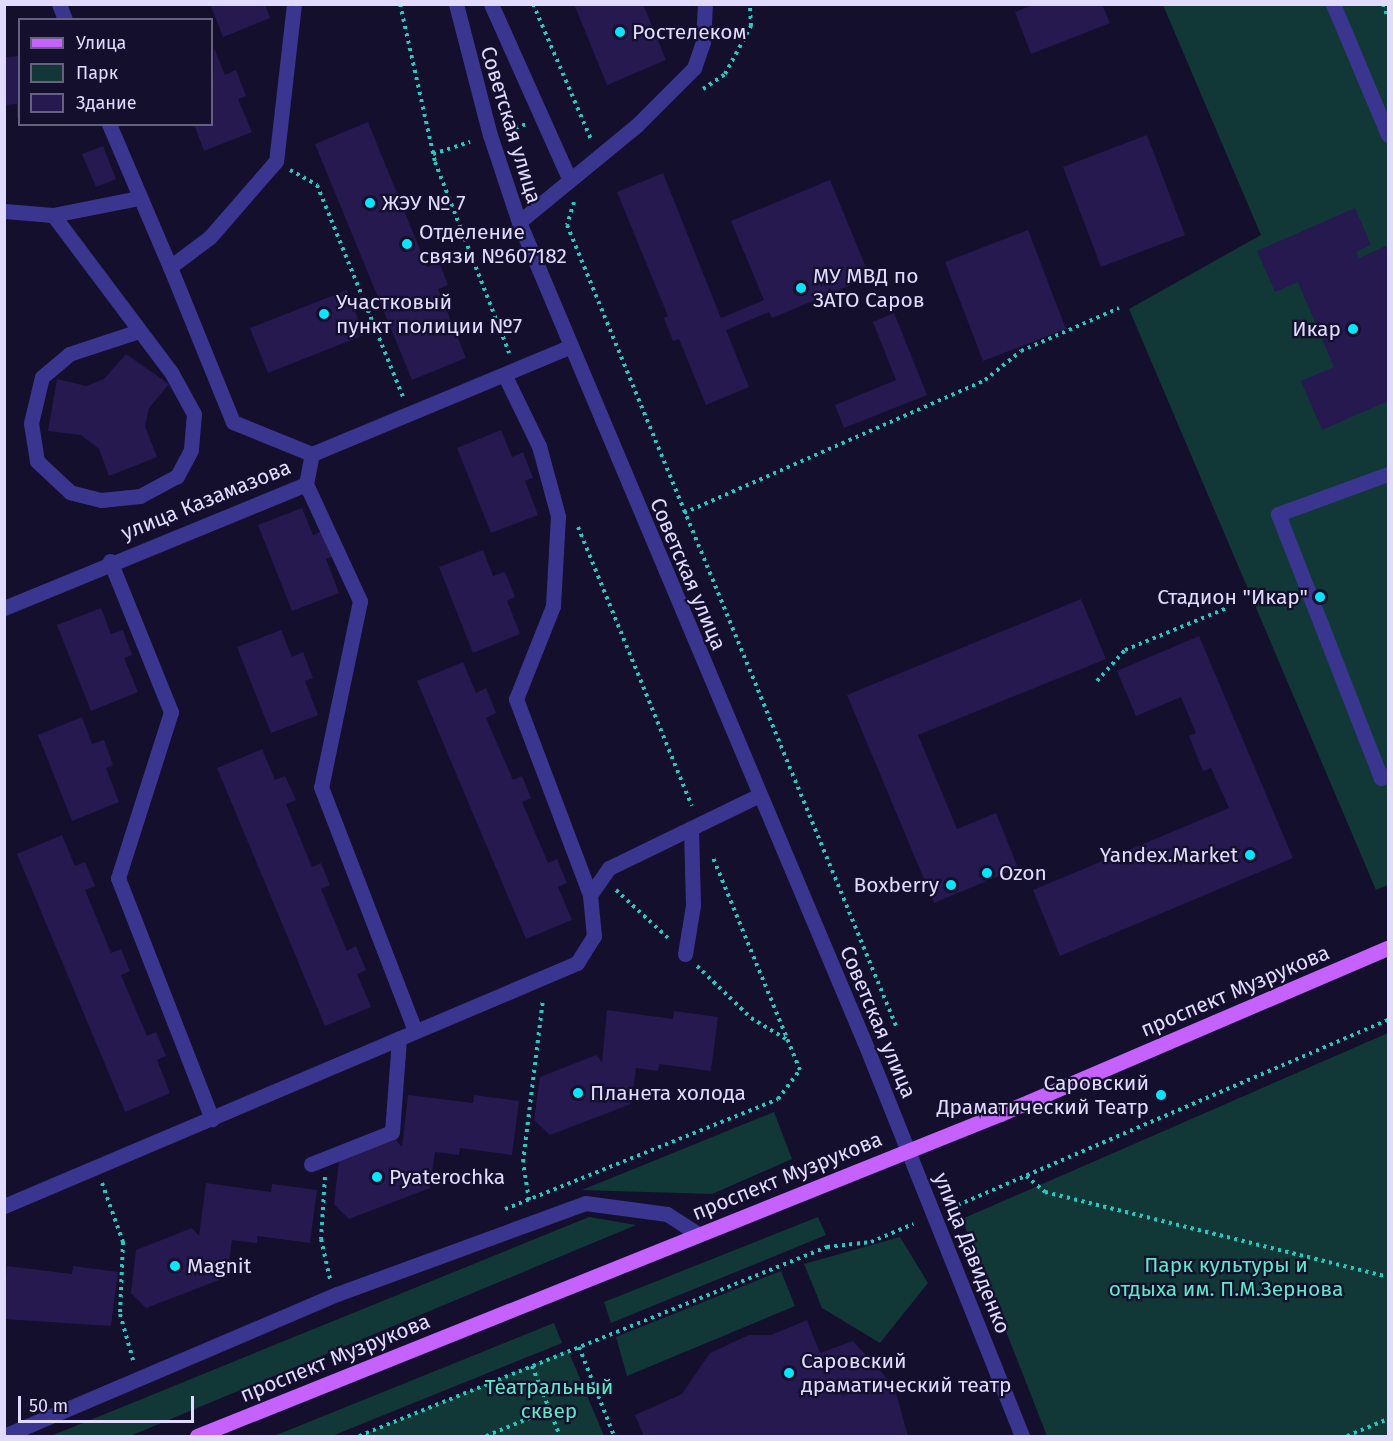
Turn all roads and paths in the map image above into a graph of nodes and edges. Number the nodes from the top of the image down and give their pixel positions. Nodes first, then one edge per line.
1 (294, 4) edge
2 (400, 4) edge
3 (456, 4) edge
4 (491, 4) edge
5 (533, 4) edge
6 (705, 4) edge
7 (1333, 4) edge
8 (1383, 4) edge
9 (1389, 18) edge
10 (533, 122) dead end
11 (110, 126) edge
12 (505, 131) dead end
13 (1389, 135) edge
14 (471, 142) dead end
15 (433, 154) junction
16 (276, 161) junction
17 (588, 163) junction
18 (569, 178) junction
19 (577, 196) dead end
20 (139, 198) junction
21 (4, 211) edge
22 (53, 215) junction
23 (519, 222) junction
24 (170, 267) junction
25 (1119, 308) dead end
26 (139, 331) junction
27 (569, 347) junction
28 (511, 373) junction
29 (410, 415) junction
30 (312, 454) junction
31 (1389, 474) edge
32 (306, 484) junction
33 (684, 513) junction
34 (575, 520) dead end
35 (110, 561) junction
36 (4, 608) edge
37 (1227, 608) dead end
38 (1097, 681) dead end
39 (1389, 775) edge
40 (757, 796) junction
41 (695, 826) junction
42 (590, 895) junction
43 (1389, 948) edge
44 (685, 954) dead end
45 (546, 977) junction
46 (1389, 1020) edge
47 (896, 1026) dead end
48 (415, 1031) junction
49 (399, 1038) junction
50 (800, 1070) dead end
51 (213, 1119) junction
52 (909, 1151) junction
53 (326, 1158) junction
54 (311, 1164) dead end
55 (97, 1167) junction
56 (1026, 1176) junction
57 (529, 1200) dead end
58 (5, 1204) edge
59 (948, 1209) dead end
60 (913, 1224) dead end
61 (698, 1234) junction
62 (1389, 1277) edge
63 (330, 1280) dead end
64 (579, 1347) junction
65 (133, 1360) dead end
66 (532, 1366) junction
67 (549, 1410) junction
68 (1389, 1419) edge
69 (4, 1436) edge
70 (197, 1437) edge
71 (359, 1437) edge
72 (486, 1437) edge
73 (560, 1437) edge
74 (614, 1437) edge
75 (1022, 1437) edge
76 (1347, 1437) edge

1 - 16 street
2 - 15 path
3 - 23 street, Советская улица
4 - 18 street
5 - 17 path
6 - 17 street
7 - 13 street
8 - 9 path
10 - 12 path
11 - 20 street
14 - 15 path
15 - 28 path
16 - 24 street
16 - 29 path
17 - 18 street
18 - 23 street
19 - 33 path
20 - 22 street
20 - 24 street
21 - 22 street
22 - 26 street
23 - 27 street, Советская улица
24 - 30 street
25 - 33 path
26 - 26 street
27 - 28 street, улица Казамазова
27 - 40 street, Советская улица
28 - 29 street, улица Казамазова
28 - 42 street
29 - 30 street, улица Казамазова
30 - 32 street, улица Казамазова
31 - 39 street
32 - 35 street, улица Казамазова
32 - 48 street
33 - 47 path
34 - 41 path
35 - 36 street, улица Казамазова
35 - 51 street
37 - 38 path
40 - 41 street
40 - 52 street, Советская улица
41 - 42 street
41 - 44 street
41 - 50 path
42 - 45 street
43 - 52 main road, проспект Музрукова
45 - 48 street
45 - 57 path
46 - 56 path
48 - 49 street
49 - 51 street
49 - 53 street
51 - 55 street
52 - 61 main road, проспект Музрукова
52 - 75 street, улица Давиденко
53 - 54 street
53 - 63 path
55 - 58 street
55 - 65 path
56 - 59 path
56 - 62 path
60 - 64 path
61 - 69 street
61 - 70 main road, проспект Музрукова
64 - 66 path
64 - 74 path
66 - 67 path
66 - 71 path
67 - 72 path
67 - 73 path
68 - 76 path

